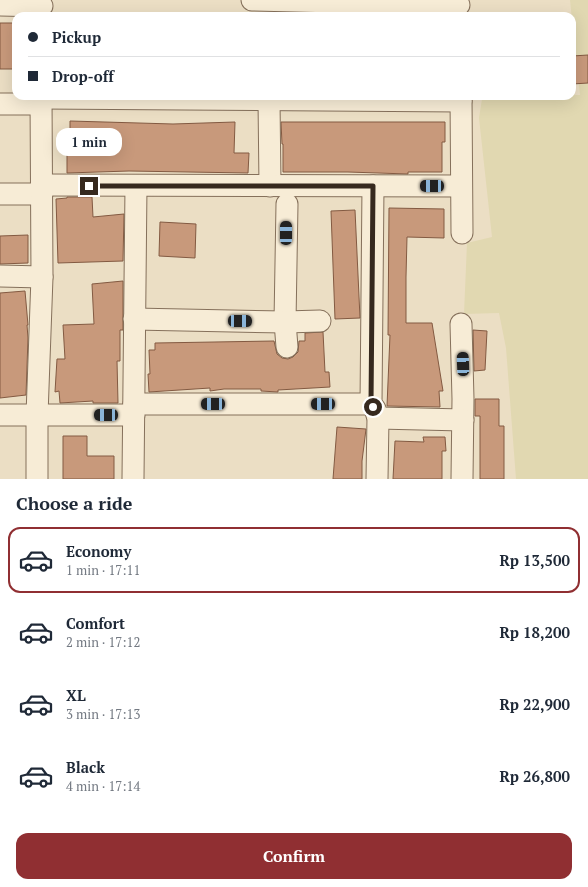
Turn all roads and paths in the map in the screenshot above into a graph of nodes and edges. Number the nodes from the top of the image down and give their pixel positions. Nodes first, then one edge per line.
1 (252, 0) edge
2 (0, 5) edge
3 (42, 7) edge
4 (459, 7) edge
5 (33, 100) edge
6 (41, 100) edge
7 (262, 100) edge
8 (461, 100) edge
9 (0, 104) edge
10 (136, 186) junction
11 (270, 186) junction
12 (373, 186) junction
13 (461, 186) junction
14 (42, 190) junction
15 (0, 194) edge
16 (287, 204) dead end
17 (462, 233) dead end
18 (0, 276) edge
19 (42, 277) junction
20 (134, 319) junction
21 (320, 321) dead end
22 (286, 322) junction
23 (461, 324) dead end
24 (287, 347) dead end
25 (134, 410) junction
26 (374, 411) junction
27 (0, 415) edge
28 (37, 415) junction
29 (463, 420) junction
30 (38, 479) edge
31 (133, 479) edge
32 (377, 479) edge
33 (462, 479) edge

1 - 4 street
2 - 3 street
5 - 9 street
6 - 14 street
7 - 11 street
8 - 13 street
10 - 11 street
10 - 14 street
10 - 20 street
11 - 12 street
12 - 13 street
12 - 26 street
13 - 17 street
14 - 15 street
14 - 19 street
16 - 22 street
18 - 19 street
19 - 28 street
20 - 22 street
20 - 25 street
21 - 22 street
22 - 24 street
23 - 29 street
25 - 26 street
25 - 28 street
25 - 31 street
26 - 29 street
26 - 32 street
27 - 28 street
28 - 30 street
29 - 33 street

